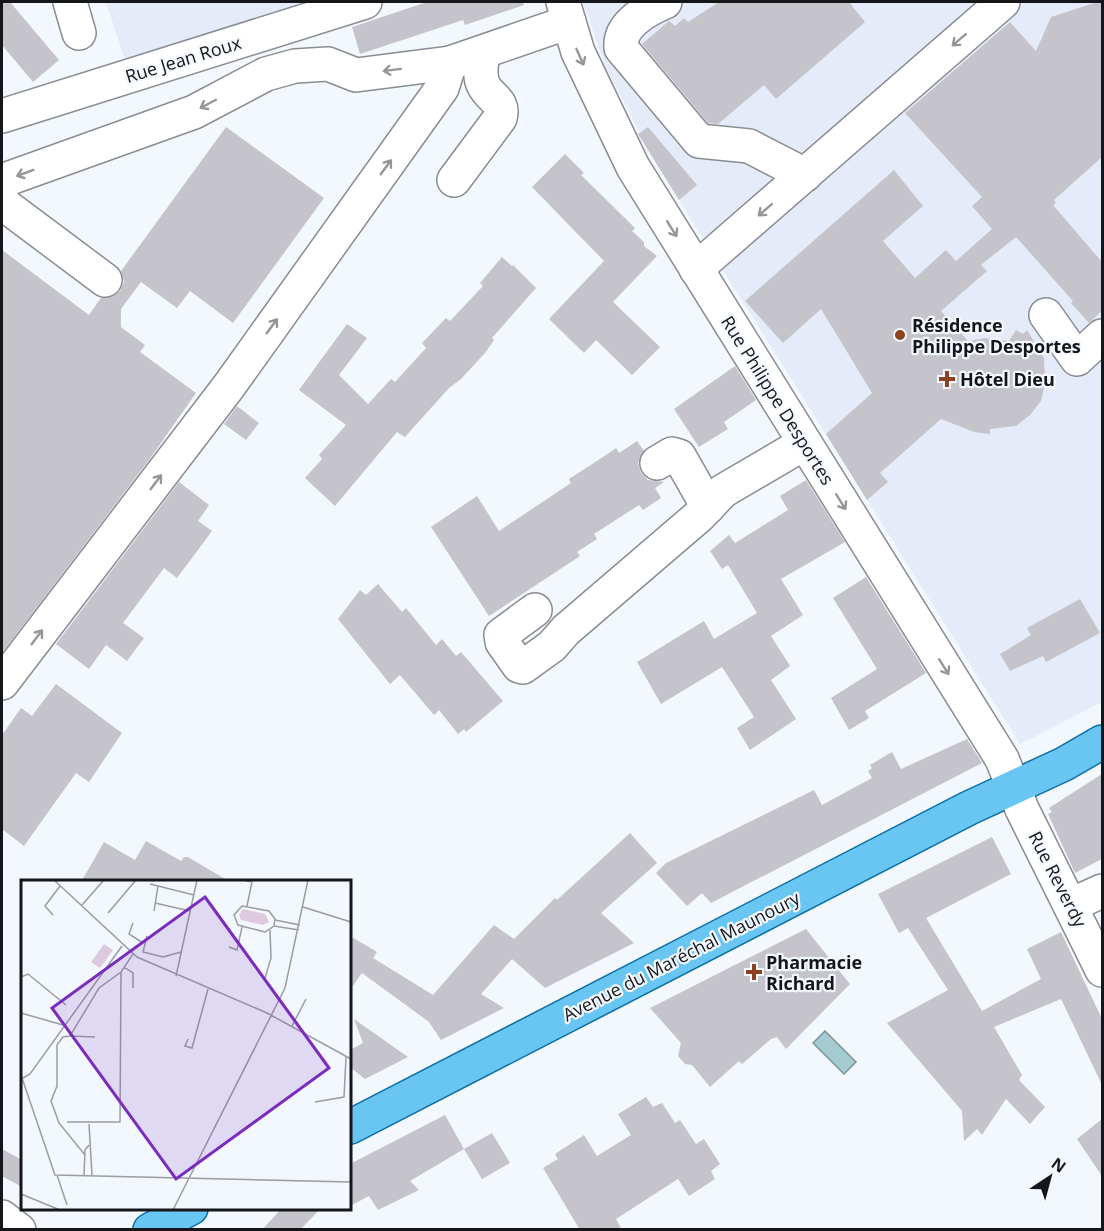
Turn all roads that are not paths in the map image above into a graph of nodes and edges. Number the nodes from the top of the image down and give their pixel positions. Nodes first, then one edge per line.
1 (70, 2) edge
2 (365, 2) edge
3 (656, 3) edge
4 (988, 6) edge
5 (566, 12) edge
6 (79, 33) dead end
7 (483, 51) junction
8 (450, 63) junction
9 (2, 116) edge
10 (805, 175) junction
11 (454, 180) dead end
12 (2, 184) edge
13 (2, 203) edge
14 (696, 269) junction
15 (105, 280) dead end
16 (1046, 315) dead end
17 (1102, 336) edge
18 (805, 443) junction
19 (657, 463) dead end
20 (708, 507) junction
21 (535, 610) dead end
22 (2, 683) edge
23 (1102, 742) edge
24 (1014, 788) junction
25 (1102, 891) edge
26 (1071, 905) junction
27 (1102, 970) edge
28 (351, 1126) edge
29 (189, 1210) edge
30 (2, 1216) edge
31 (18, 1230) edge
32 (150, 1230) edge

1 - 6 street
2 - 9 street, Rue Jean Roux
3 - 10 street
4 -> 10 street
5 - 7 street
5 -> 14 street, Rue Philippe Desportes
7 - 8 street
7 - 11 street
8 -> 12 street
22 -> 8 street
10 -> 14 street
13 - 15 street
14 - 18 street, Rue Philippe Desportes
16 - 17 street
18 - 20 street
18 -> 24 street, Rue Philippe Desportes
19 - 20 street
20 - 21 street
23 - 24 main road, Avenue du Maréchal Maunoury
24 - 26 street, Rue Reverdy
24 - 28 main road, Avenue du Maréchal Maunoury
25 - 26 street
26 - 27 street, Rue Reverdy
29 - 32 main road
30 - 31 street

